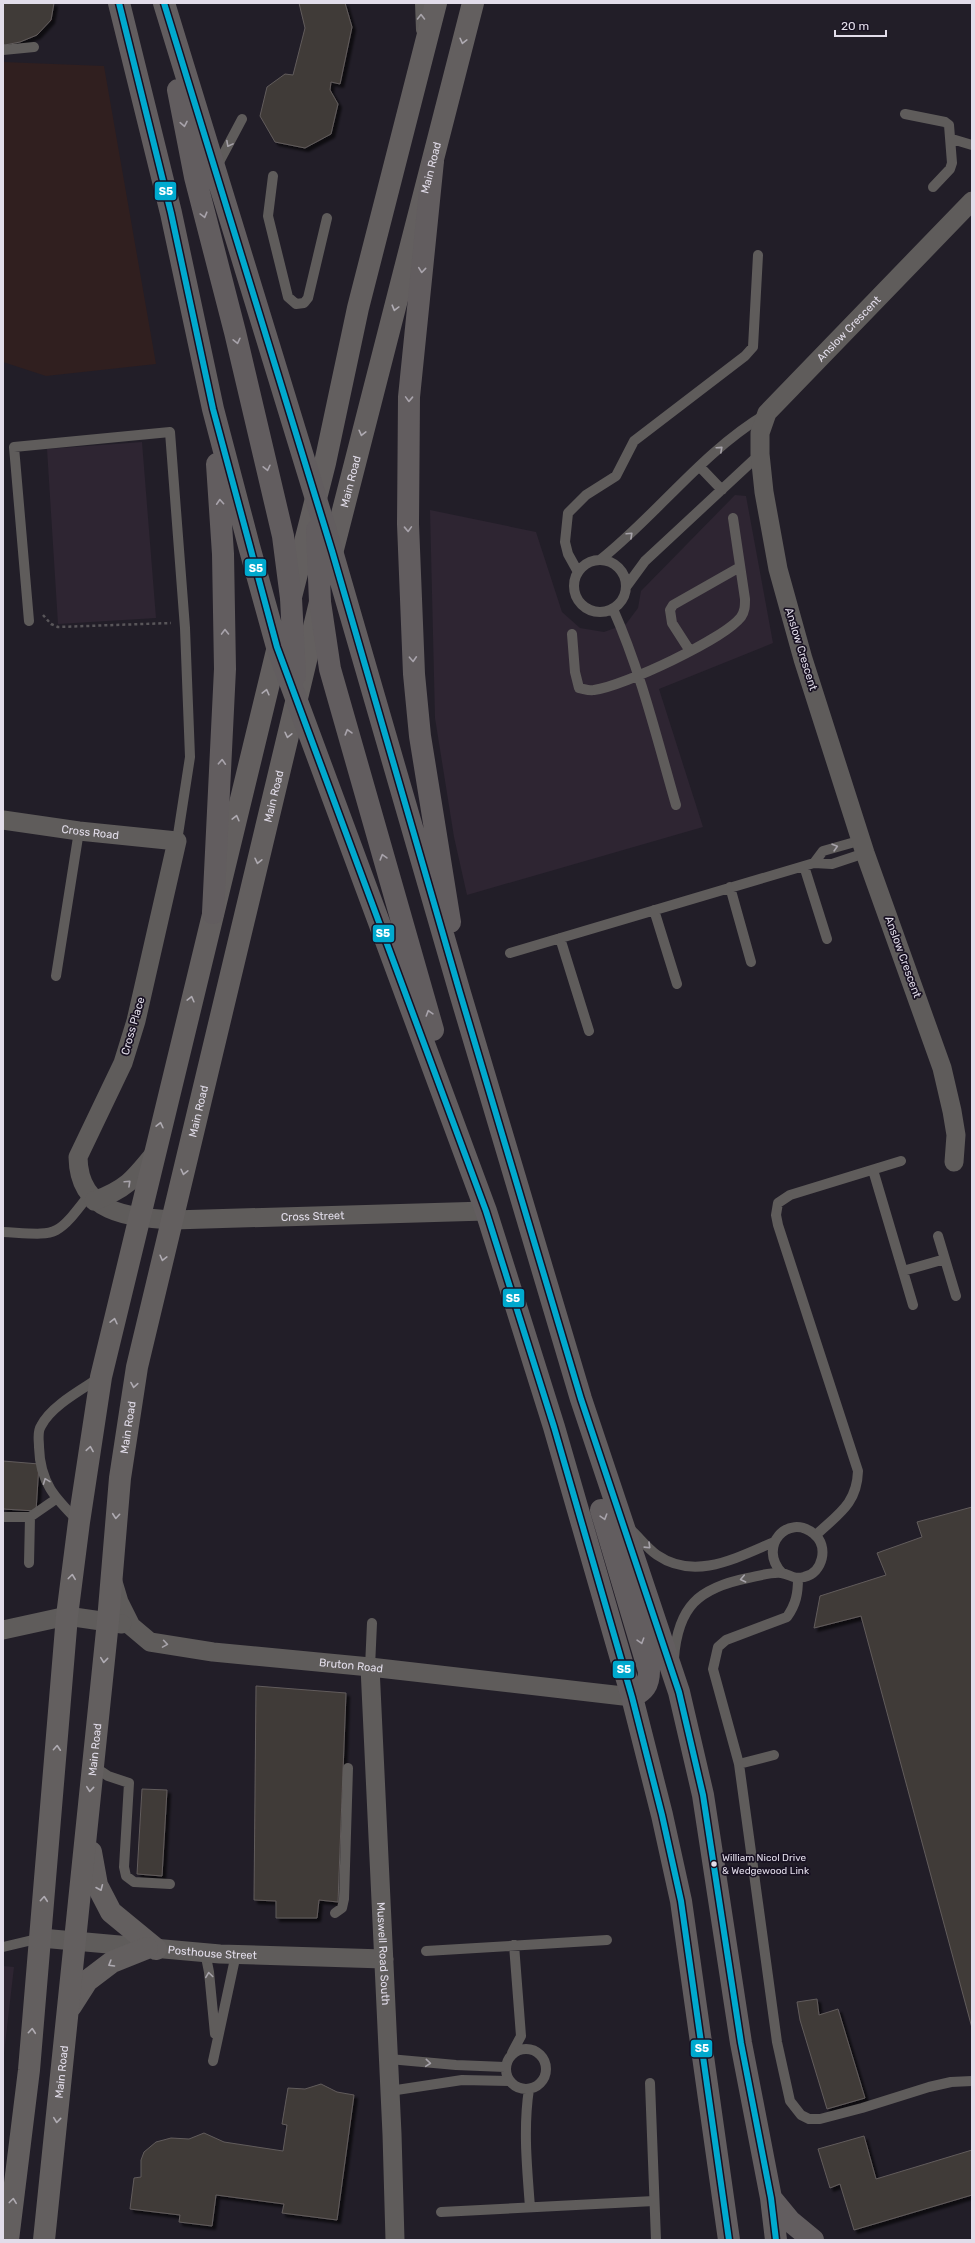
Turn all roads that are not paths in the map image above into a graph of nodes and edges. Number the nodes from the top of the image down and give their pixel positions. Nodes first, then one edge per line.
1 (119, 3) edge
2 (163, 3) edge
3 (420, 3) edge
4 (436, 3) edge
5 (472, 3) edge
6 (34, 47) dead end
7 (3, 50) edge
8 (421, 60) junction
9 (905, 114) dead end
10 (242, 119) dead end
11 (952, 139) junction
12 (972, 145) edge
13 (433, 162) junction
14 (215, 170) junction
15 (274, 176) dead end
16 (933, 187) dead end
17 (972, 201) edge
18 (327, 218) dead end
19 (758, 255) dead end
20 (214, 408) junction
21 (767, 413) junction
22 (760, 454) junction
23 (700, 467) junction
24 (722, 490) junction
25 (316, 499) junction
26 (733, 518) dead end
27 (332, 551) junction
28 (600, 560) junction
29 (740, 567) junction
30 (578, 572) junction
31 (626, 587) junction
32 (291, 598) junction
33 (320, 602) junction
34 (613, 609) junction
35 (29, 621) dead end
36 (572, 634) dead end
37 (277, 647) junction
38 (690, 651) junction
39 (640, 676) junction
40 (296, 699) junction
41 (676, 806) dead end
42 (3, 820) edge
43 (79, 831) junction
44 (177, 840) junction
45 (864, 846) junction
46 (814, 863) junction
47 (804, 866) junction
48 (730, 887) junction
49 (654, 910) junction
50 (213, 913) junction
51 (560, 938) junction
52 (828, 939) dead end
53 (510, 953) dead end
54 (751, 962) dead end
55 (56, 976) dead end
56 (677, 984) dead end
57 (460, 993) junction
58 (589, 1031) dead end
59 (443, 1092) junction
60 (154, 1154) junction
61 (901, 1161) dead end
62 (954, 1162) dead end
63 (873, 1170) junction
64 (92, 1198) junction
65 (486, 1212) junction
66 (139, 1218) junction
67 (173, 1220) junction
68 (3, 1232) edge
69 (938, 1236) dead end
70 (945, 1259) junction
71 (903, 1271) junction
72 (956, 1296) dead end
73 (913, 1305) dead end
74 (101, 1377) junction
75 (580, 1399) junction
76 (56, 1499) junction
77 (3, 1517) edge
78 (30, 1518) junction
79 (620, 1519) junction
80 (78, 1522) junction
81 (816, 1535) junction
82 (774, 1542) junction
83 (29, 1563) dead end
84 (782, 1573) junction
85 (112, 1575) junction
86 (798, 1578) junction
87 (67, 1616) junction
88 (108, 1621) junction
89 (372, 1623) dead end
90 (131, 1626) junction
91 (3, 1630) edge
92 (370, 1667) junction
93 (674, 1675) junction
94 (632, 1697) junction
95 (774, 1754) dead end
96 (739, 1764) junction
97 (93, 1766) junction
98 (348, 1768) dead end
99 (86, 1823) junction
100 (170, 1884) dead end
101 (335, 1913) dead end
102 (41, 1938) junction
103 (607, 1940) dead end
104 (76, 1942) junction
105 (514, 1946) junction
106 (3, 1947) edge
107 (152, 1949) junction
108 (426, 1951) dead end
109 (205, 1952) junction
110 (236, 1954) junction
111 (384, 1959) junction
112 (68, 2009) junction
113 (521, 2036) junction
114 (215, 2044) junction
115 (534, 2050) junction
116 (512, 2054) junction
117 (389, 2059) junction
118 (213, 2061) dead end
119 (505, 2066) junction
120 (479, 2067) junction
121 (480, 2079) junction
122 (509, 2081) junction
123 (972, 2081) edge
124 (650, 2083) dead end
125 (525, 2089) junction
126 (390, 2091) junction
127 (771, 2198) junction
128 (654, 2201) junction
129 (530, 2207) junction
130 (441, 2212) dead end
131 (8, 2240) edge
132 (44, 2240) edge
133 (395, 2240) edge
134 (656, 2240) edge
135 (729, 2240) edge
136 (776, 2240) edge
137 (813, 2240) edge

1 - 20 main road
2 - 14 main road
2 -> 32 main road
8 -> 3 lane
4 - 8 main road
5 -> 13 main road, Main Road
6 - 7 lane
8 - 25 main road
9 - 11 lane
10 -> 14 lane
11 - 12 lane
11 - 16 lane
13 -> 27 main road, Main Road
13 -> 57 main road
14 - 25 main road
15 - 18 lane
17 - 21 street, Anslow Crescent
19 - 30 lane
20 - 37 main road
50 -> 20 main road
21 - 22 street, Anslow Crescent
23 -> 21 lane
22 - 24 lane
22 - 45 street, Anslow Crescent
23 - 24 lane
28 -> 23 lane
24 - 31 lane
25 - 27 main road
25 - 32 main road
25 - 33 main road
26 - 29 lane
27 - 33 main road, Main Road
27 - 57 main road
28 - 30 lane
28 - 31 lane
29 - 38 lane
29 - 38 lane
30 - 34 lane
31 - 34 lane
32 - 37 main road
32 - 40 main road
33 - 40 main road, Main Road
59 -> 33 main road
34 - 39 lane
35 - 44 lane
36 - 39 lane
37 - 40 main road
50 -> 37 main road
38 - 39 lane
39 - 41 lane
40 - 59 main road
40 -> 67 main road, Main Road
42 - 43 street, Cross Road
43 - 44 street, Cross Road
43 - 55 lane
44 - 64 street, Cross Place
45 - 46 lane
46 -> 45 lane
45 - 62 street, Anslow Crescent
46 - 47 lane
47 - 48 lane
47 - 52 lane
48 - 49 lane
48 - 54 lane
49 - 51 lane
49 - 56 lane
60 -> 50 main road
51 - 53 lane
51 - 58 lane
57 - 75 main road
59 - 65 main road
64 -> 60 street
60 - 66 main road
61 - 63 lane
63 - 71 lane
63 - 81 lane
64 - 66 street
64 - 68 lane
65 - 67 street, Cross Street
65 - 94 main road
66 - 67 street, Cross Street
74 -> 66 main road
67 -> 85 main road, Main Road
69 - 70 lane
70 - 71 lane
70 - 72 lane
71 - 73 lane
76 -> 74 lane
80 -> 74 main road
75 - 79 main road
75 -> 94 main road
76 - 78 lane
76 - 80 lane
77 - 78 lane
78 - 83 lane
79 -> 82 lane
79 - 93 main road
87 -> 80 main road
81 - 82 lane
81 - 86 lane
82 - 84 lane
84 - 86 lane
84 -> 93 lane
85 - 88 main road, Main Road
85 - 90 street, Bruton Road
86 - 96 lane
87 - 88 street
87 - 91 street
102 -> 87 main road
88 - 90 street
88 -> 97 main road, Main Road
89 - 92 lane
90 -> 92 street, Bruton Road
92 - 94 street, Bruton Road
92 - 111 street, Muswell Road South
93 - 127 main road
94 - 135 main road
95 - 96 lane
96 - 123 lane
97 -> 99 main road, Main Road
97 - 100 lane
98 - 101 lane
99 - 104 main road, Main Road
99 -> 107 main road
102 - 104 street, Posthouse Street
102 - 106 lane
131 -> 102 main road
103 - 105 lane
104 - 107 street, Posthouse Street
104 - 112 main road, Main Road
105 - 108 lane
105 - 113 lane
107 - 109 street, Posthouse Street
107 -> 112 main road
109 - 110 street, Posthouse Street
114 -> 109 lane
110 - 111 street, Posthouse Street
110 - 114 lane
111 - 117 street, Muswell Road South
112 -> 132 main road, Main Road
113 - 115 lane
113 - 116 lane
114 - 118 lane
115 - 116 lane
115 - 125 lane
116 - 119 lane
117 -> 120 lane
117 - 126 street, Muswell Road South
119 - 120 lane
119 - 122 lane
120 - 121 lane
121 - 122 lane
121 - 126 lane
122 - 125 lane
124 - 128 lane
125 - 129 lane
126 - 133 street, Muswell Road South
127 - 136 main road
127 - 137 main road
128 - 129 lane
128 - 134 lane
129 - 130 lane

